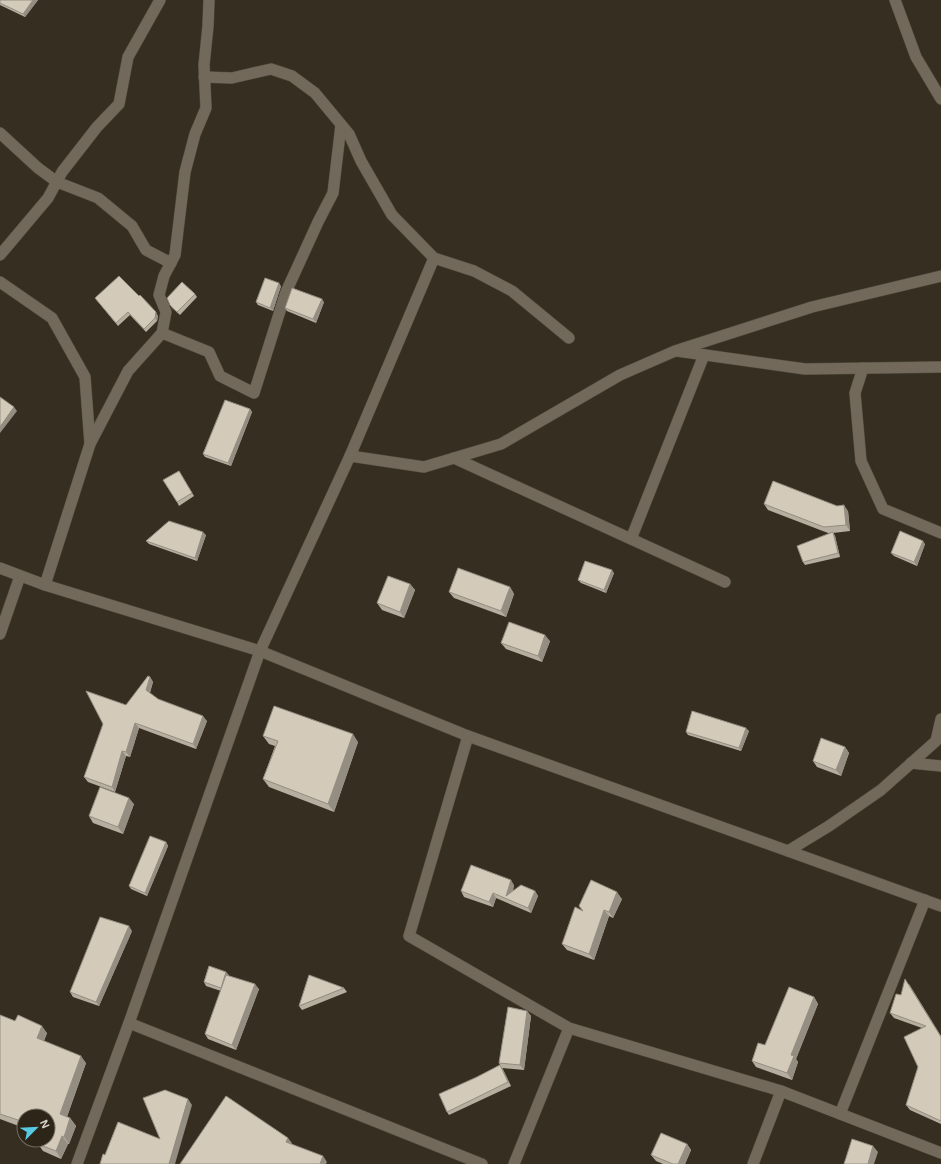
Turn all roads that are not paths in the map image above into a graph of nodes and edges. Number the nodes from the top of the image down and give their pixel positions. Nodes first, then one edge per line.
1 (160, 0) edge
2 (209, 0) edge
3 (899, 1) edge
4 (204, 77) junction
5 (941, 99) edge
6 (341, 125) junction
7 (0, 133) edge
8 (57, 182) junction
9 (0, 255) edge
10 (434, 258) junction
11 (171, 263) junction
12 (941, 276) edge
13 (0, 282) edge
14 (162, 333) junction
15 (569, 338) dead end
16 (675, 351) junction
17 (704, 355) junction
18 (941, 367) edge
19 (863, 368) junction
20 (90, 444) junction
21 (350, 456) junction
22 (454, 458) junction
23 (941, 533) edge
24 (631, 539) junction
25 (0, 568) edge
26 (20, 576) junction
27 (725, 582) dead end
28 (45, 584) junction
29 (0, 634) edge
30 (260, 651) junction
31 (941, 719) edge
32 (468, 736) junction
33 (911, 763) junction
34 (941, 766) edge
35 (788, 851) junction
36 (925, 900) junction
37 (941, 906) edge
38 (129, 1023) junction
39 (569, 1028) junction
40 (781, 1091) junction
41 (840, 1114) junction
42 (941, 1153) edge
43 (77, 1164) edge
44 (482, 1164) edge
45 (514, 1164) edge
46 (753, 1164) edge

1 - 8 street
2 - 4 street
3 - 5 street
4 - 6 street
4 - 11 street
6 - 10 street
6 - 14 street
7 - 8 street
8 - 9 street
8 - 11 street
10 - 15 street
10 - 21 street
11 - 14 street
12 - 16 street
13 - 20 street
14 - 20 street
16 - 17 street
16 - 22 street
17 - 19 street
17 - 24 street
18 - 19 street
19 - 23 street
20 - 28 street
21 - 22 street
21 - 30 street
22 - 24 street
24 - 27 street
25 - 26 street
26 - 28 street
26 - 29 street
28 - 30 street
30 - 32 street
30 - 38 street
31 - 33 street
32 - 35 street
32 - 39 street
33 - 34 street
33 - 35 street
35 - 36 street
36 - 37 street
36 - 41 street
38 - 43 street
38 - 44 street
39 - 40 street
39 - 45 street
40 - 41 street
40 - 46 street
41 - 42 street

